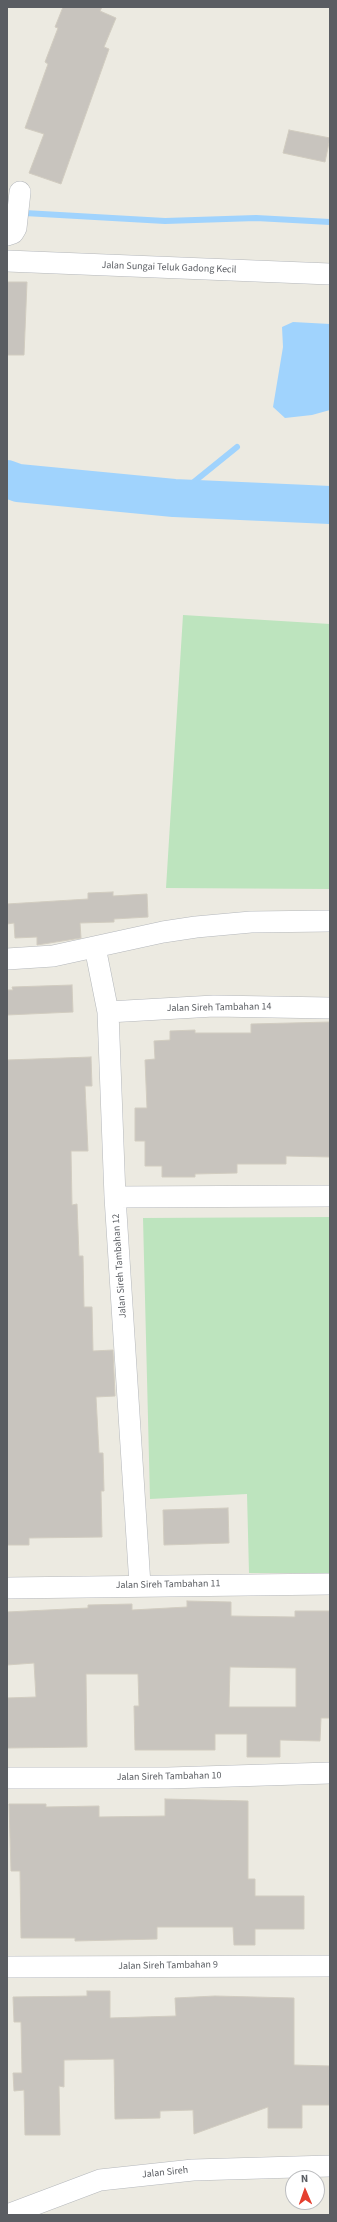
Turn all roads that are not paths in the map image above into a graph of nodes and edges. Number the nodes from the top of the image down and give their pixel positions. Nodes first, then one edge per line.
1 (20, 192) dead end
2 (13, 227) edge
3 (7, 261) edge
4 (330, 274) edge
5 (330, 921) edge
6 (95, 947) junction
7 (7, 959) edge
8 (330, 1008) edge
9 (108, 1012) junction
10 (330, 1196) edge
11 (115, 1197) junction
12 (330, 1584) edge
13 (140, 1585) junction
14 (7, 1588) edge
15 (330, 1773) edge
16 (7, 1778) edge
17 (330, 1966) edge
18 (7, 1967) edge
19 (330, 2166) edge
20 (7, 2215) edge

1 - 2 street
3 - 4 street, Jalan Sungai Teluk Gadong Kecil
5 - 6 street
6 - 7 street
6 - 9 street, Jalan Sireh Tambahan 12
8 - 9 street, Jalan Sireh Tambahan 14
9 - 11 street, Jalan Sireh Tambahan 12
10 - 11 street
11 - 13 street, Jalan Sireh Tambahan 12
12 - 13 street, Jalan Sireh Tambahan 11
13 - 14 street, Jalan Sireh Tambahan 11
15 - 16 street, Jalan Sireh Tambahan 10
17 - 18 street, Jalan Sireh Tambahan 9
19 - 20 street, Jalan Sireh

